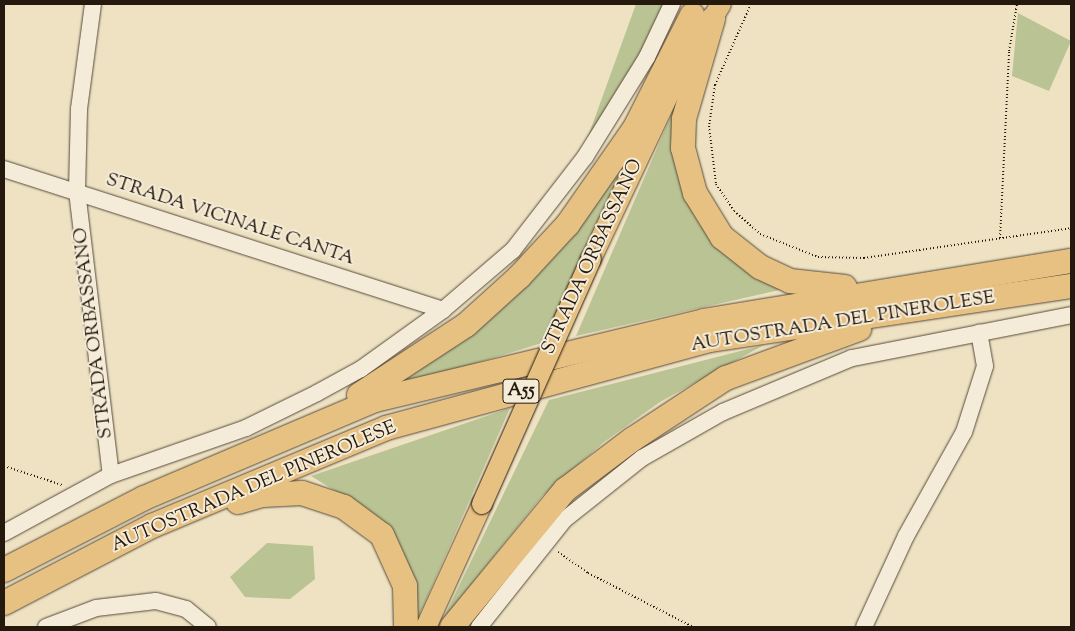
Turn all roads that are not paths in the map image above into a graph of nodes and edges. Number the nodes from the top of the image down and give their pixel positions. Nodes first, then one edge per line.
1 (93, 4) edge
2 (699, 9) edge
3 (4, 169) edge
4 (77, 191) junction
5 (1071, 262) edge
6 (976, 276) junction
7 (1071, 286) edge
8 (995, 298) junction
9 (443, 310) junction
10 (1071, 315) edge
11 (979, 333) junction
12 (111, 475) junction
13 (144, 498) junction
14 (152, 526) junction
15 (4, 533) edge
16 (4, 570) edge
17 (4, 603) edge
18 (46, 627) edge
19 (208, 627) edge
20 (406, 627) edge
21 (426, 627) edge
22 (452, 627) edge
23 (479, 627) edge
24 (864, 627) edge

1 - 4 street, STRADA ORBASSANO
2 - 6 highway
2 - 9 street
2 - 13 highway
2 - 21 main road, STRADA ORBASSANO, bridge
3 - 4 street, STRADA VICINALE CANTA
4 - 9 street, STRADA VICINALE CANTA
4 - 12 street, STRADA ORBASSANO
5 - 6 highway, AUTOSTRADA DEL PINEROLESE / A55
6 - 13 highway, AUTOSTRADA DEL PINEROLESE / A55
7 - 8 highway, AUTOSTRADA DEL PINEROLESE / A55
8 - 14 highway, AUTOSTRADA DEL PINEROLESE / A55
8 - 22 highway
9 - 12 street
10 - 11 street
11 - 23 street
11 - 24 street
12 - 15 street
13 - 16 highway, AUTOSTRADA DEL PINEROLESE / A55
14 - 17 highway, AUTOSTRADA DEL PINEROLESE / A55
14 - 20 highway
18 - 19 street

